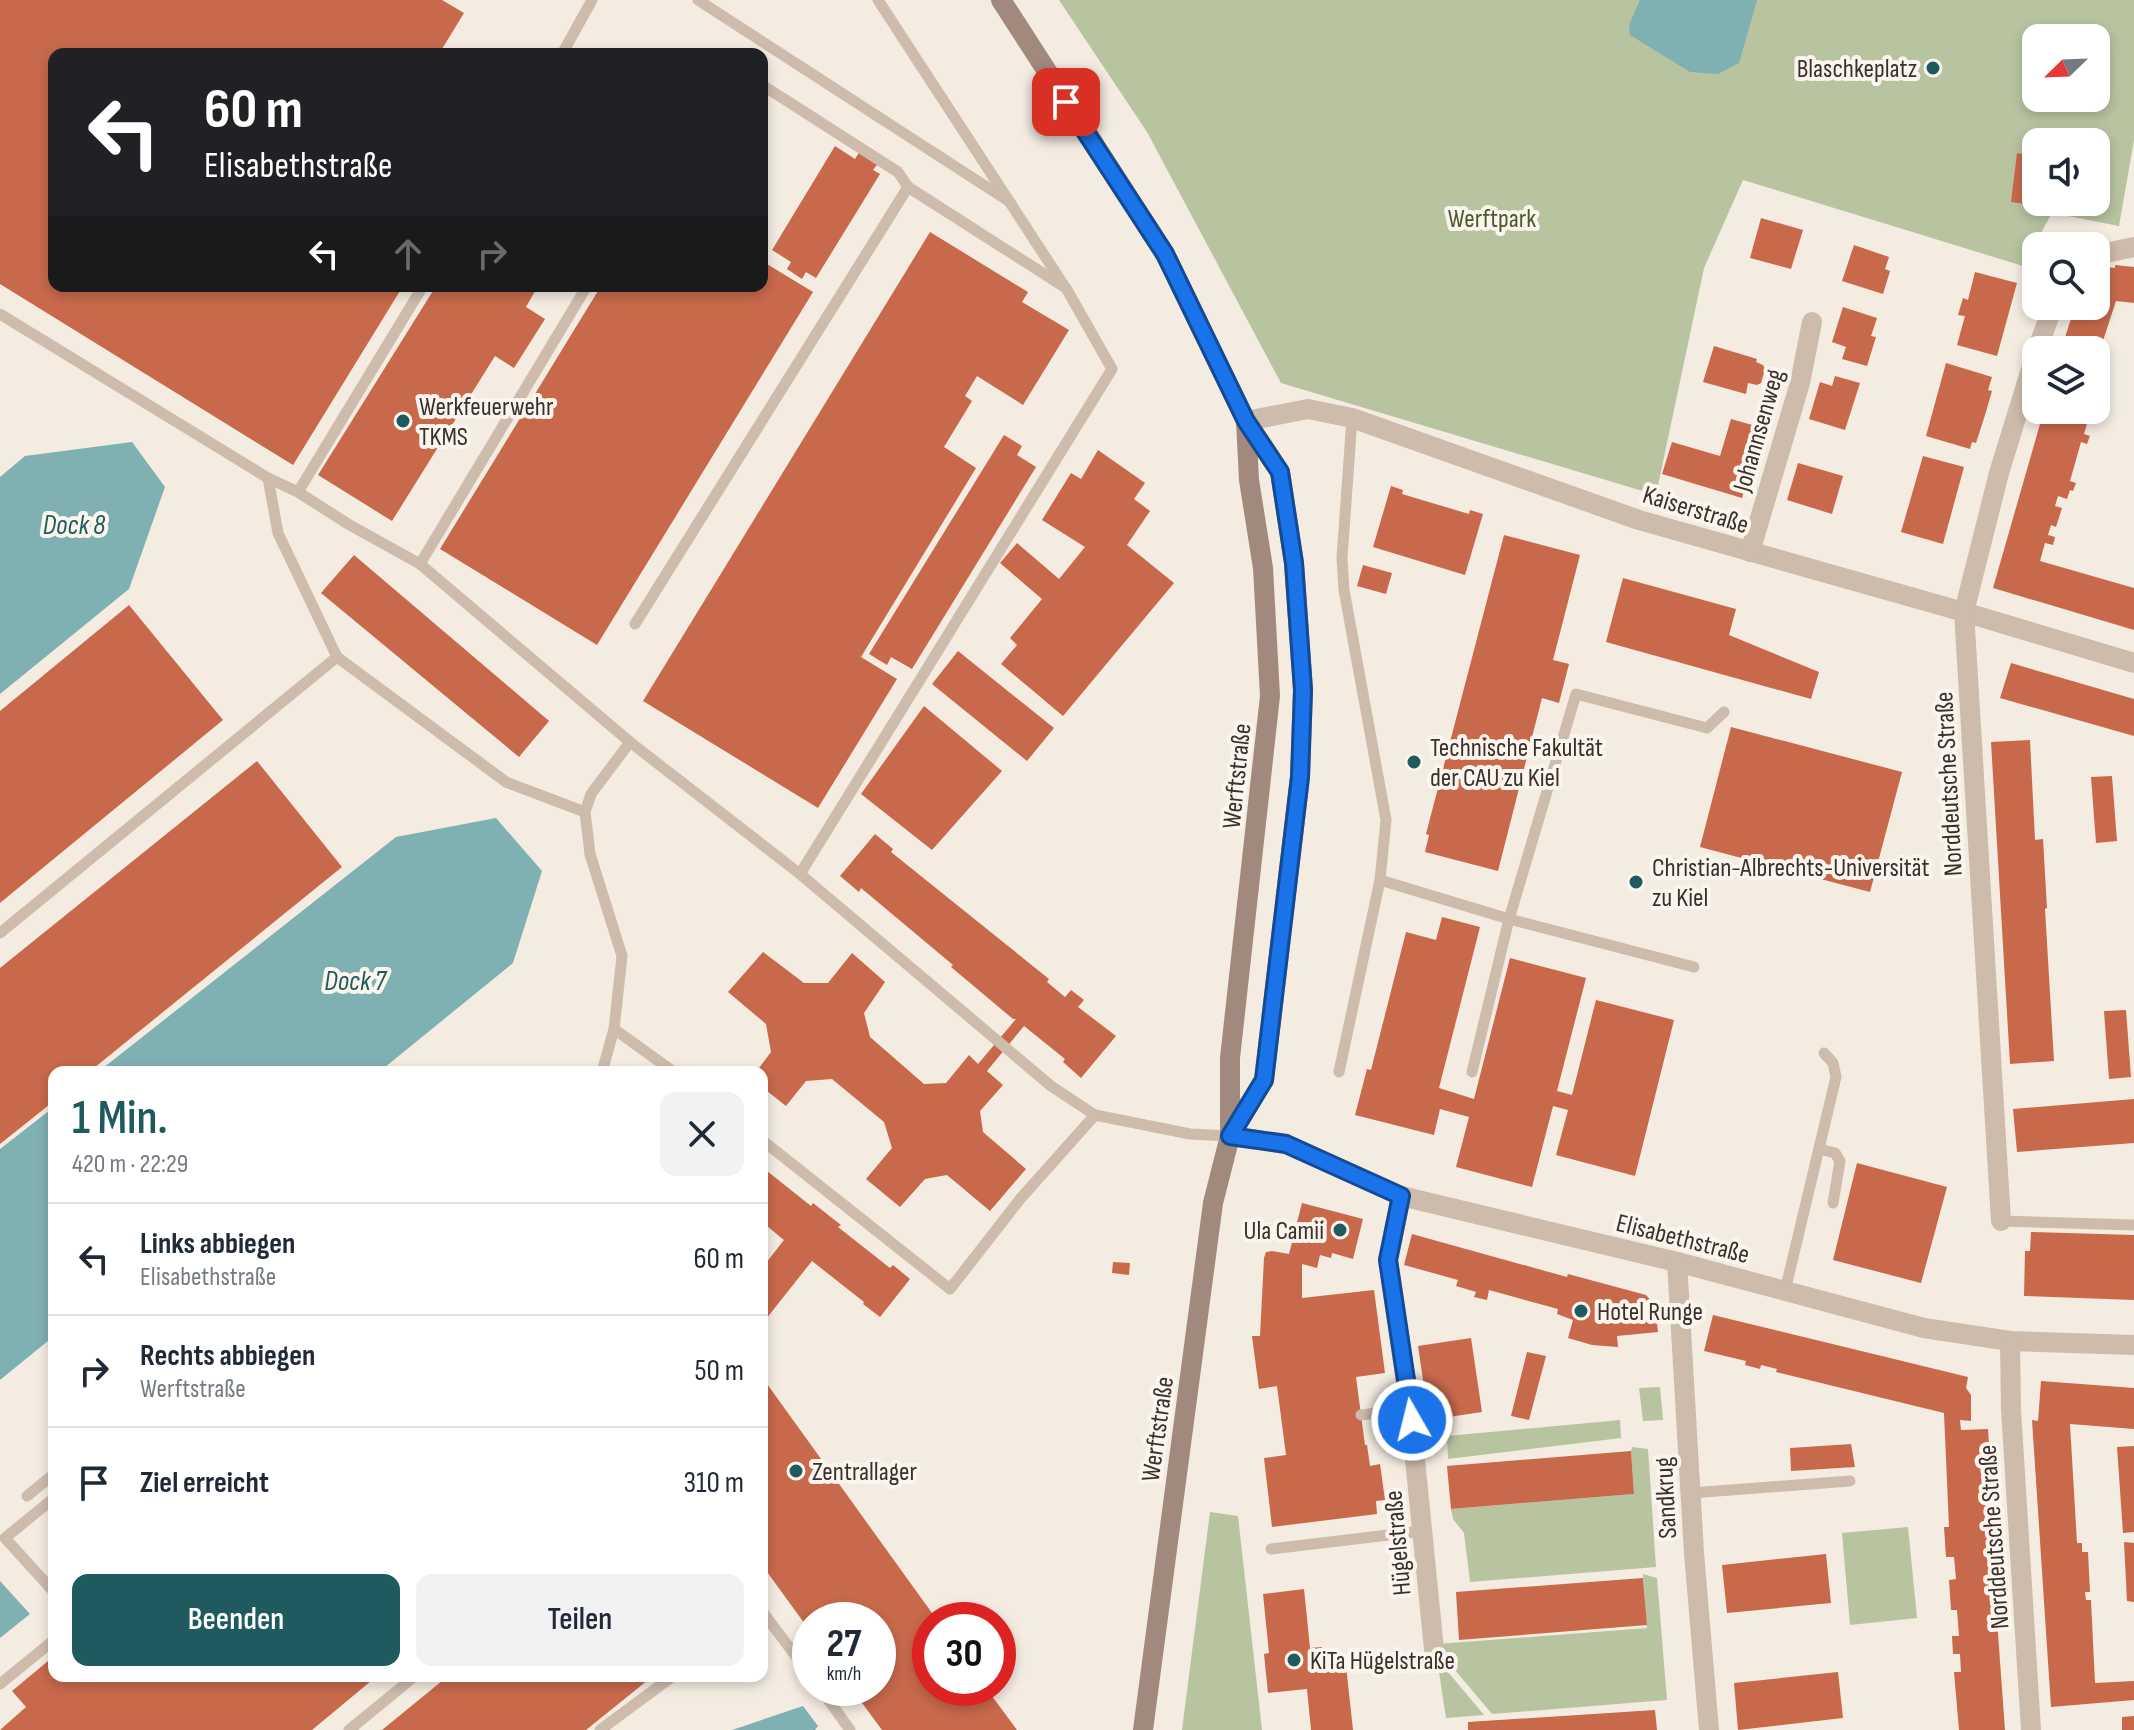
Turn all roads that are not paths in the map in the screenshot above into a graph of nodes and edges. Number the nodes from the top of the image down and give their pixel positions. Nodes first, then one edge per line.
1 (592, 0) edge
2 (698, 0) edge
3 (878, 0) edge
4 (1001, 0) edge
5 (565, 48) edge
6 (768, 89) edge
7 (908, 187) junction
8 (1010, 202) junction
9 (2134, 247) edge
10 (2110, 252) edge
11 (1066, 288) junction
12 (419, 292) edge
13 (583, 292) edge
14 (0, 314) edge
15 (1812, 322) dead end
16 (2022, 400) edge
17 (1352, 418) junction
18 (1246, 421) junction
19 (268, 478) junction
20 (298, 492) junction
21 (1750, 552) junction
22 (420, 564) junction
23 (1964, 612) junction
24 (635, 624) dead end
25 (337, 657) junction
26 (2134, 663) edge
27 (1724, 712) dead end
28 (630, 742) junction
29 (585, 812) junction
30 (800, 874) junction
31 (1380, 880) junction
32 (1509, 919) junction
33 (0, 933) edge
34 (1694, 967) dead end
35 (614, 1029) junction
36 (1824, 1053) dead end
37 (604, 1066) edge
38 (666, 1066) edge
39 (1339, 1072) dead end
40 (1472, 1072) dead end
41 (1095, 1115) junction
42 (1230, 1136) junction
43 (768, 1145) edge
44 (1819, 1149) junction
45 (1401, 1196) junction
46 (1833, 1203) dead end
47 (2001, 1221) joint
48 (2134, 1225) edge
49 (1677, 1262) junction
50 (1785, 1291) junction
51 (2010, 1341) junction
52 (2134, 1345) edge
53 (1410, 1409) junction
54 (1361, 1415) dead end
55 (48, 1479) edge
56 (1850, 1481) dead end
57 (1691, 1493) junction
58 (27, 1496) dead end
59 (48, 1503) edge
60 (1422, 1531) junction
61 (1271, 1549) dead end
62 (48, 1585) edge
63 (768, 1620) edge
64 (48, 1645) edge
65 (1434, 1649) dead end
66 (792, 1651) edge
67 (408, 1682) edge
68 (665, 1682) edge
69 (0, 1684) edge
70 (833, 1706) edge
71 (349, 1730) edge
72 (600, 1730) edge
73 (850, 1730) edge
74 (1143, 1730) edge
75 (1709, 1730) edge
76 (2031, 1730) edge

1 - 5 lane
2 - 8 lane
3 - 8 lane
4 - 18 main road, Werftstraße
6 - 7 lane
7 - 11 lane
7 - 24 lane
8 - 11 lane
9 - 10 street
11 - 30 lane
12 - 20 lane
13 - 22 lane
14 - 19 lane
15 - 21 street, Johannsenweg
16 - 23 street, Norddeutsche Straße
17 - 18 street, Kaiserstraße
17 - 21 street, Kaiserstraße
17 - 31 lane
18 - 42 main road, Werftstraße
18 - 42 main road, Werftstraße
19 - 20 lane
19 - 25 lane
20 - 22 lane
21 - 23 street, Kaiserstraße
22 - 28 lane
23 - 26 street, Kaiserstraße
23 - 47 street, Norddeutsche Straße
25 - 29 lane
25 - 33 lane
27 - 32 lane
28 - 29 lane
28 - 30 lane
29 - 35 lane
30 - 41 lane
31 - 32 lane
31 - 39 lane
32 - 34 lane
32 - 40 lane
35 - 37 lane
35 - 38 lane
36 - 44 lane
41 - 42 lane
41 - 43 lane
42 - 45 street, Elisabethstraße
42 - 74 main road, Werftstraße
44 - 46 lane
44 - 50 lane
45 - 49 street, Elisabethstraße
45 - 53 street, Hügelstraße
47 - 48 lane
49 - 50 street, Elisabethstraße
49 - 57 street, Sandkrug
50 - 51 street, Elisabethstraße
51 - 52 street, Elisabethstraße
51 - 76 street, Norddeutsche Straße
53 - 54 lane
53 - 60 street, Hügelstraße
55 - 58 lane
56 - 57 lane
57 - 75 street, Sandkrug
59 - 62 lane
60 - 61 lane
60 - 65 street, Hügelstraße
63 - 66 lane
64 - 69 lane
67 - 71 lane
68 - 72 lane
70 - 73 lane

